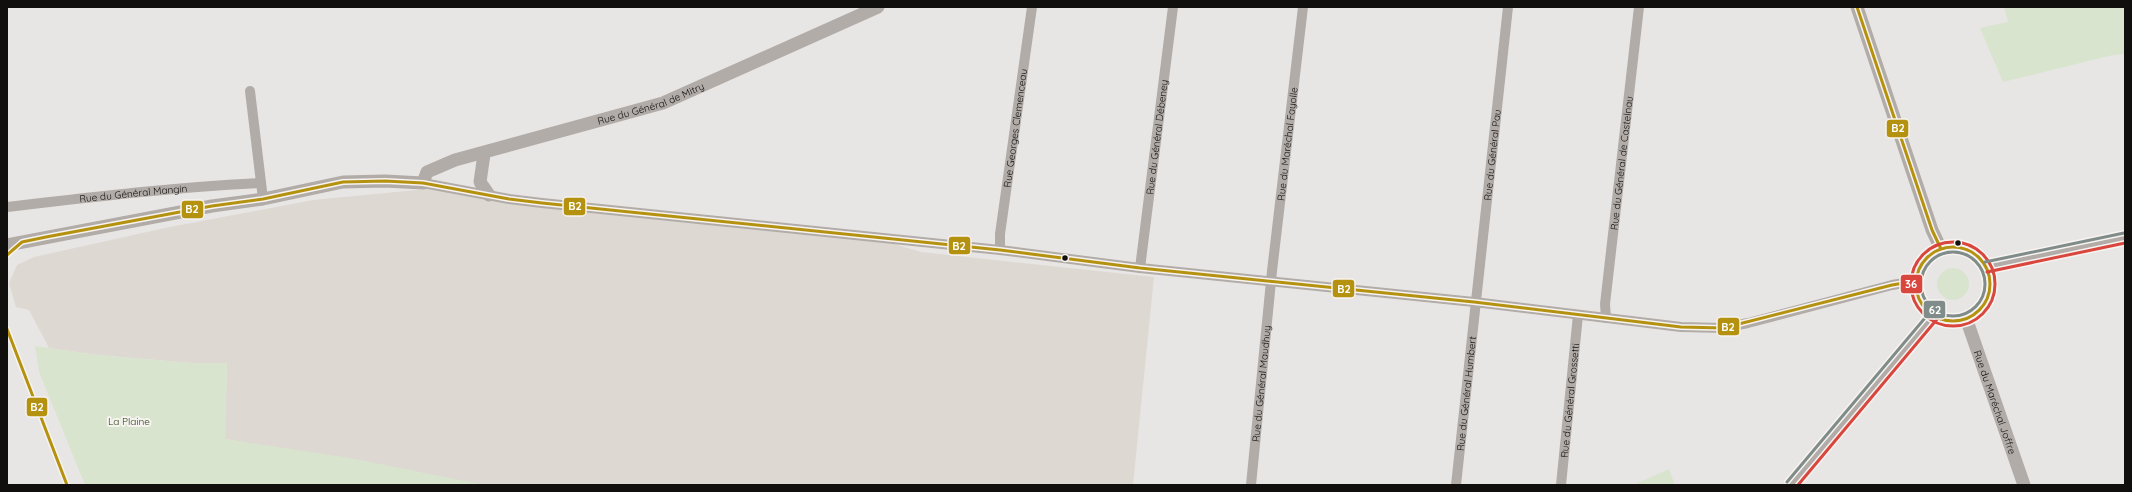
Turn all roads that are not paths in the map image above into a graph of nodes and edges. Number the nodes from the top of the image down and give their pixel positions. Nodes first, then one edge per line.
1 (878, 7) edge
2 (1032, 7) edge
3 (1173, 7) edge
4 (1302, 7) edge
5 (1508, 7) edge
6 (1639, 7) edge
7 (1857, 7) edge
8 (250, 91) dead end
9 (484, 154) junction
10 (423, 183) junction
11 (261, 184) junction
12 (489, 195) junction
13 (263, 199) junction
14 (7, 207) edge
15 (2125, 238) edge
16 (7, 245) edge
17 (1940, 249) junction
18 (1000, 250) junction
19 (1986, 267) junction
20 (1140, 268) junction
21 (1272, 281) junction
22 (1916, 281) junction
23 (1474, 302) junction
24 (1578, 315) junction
25 (1934, 315) junction
26 (1606, 318) junction
27 (1966, 318) junction
28 (1251, 485) edge
29 (1456, 485) edge
30 (1562, 485) edge
31 (1791, 485) edge
32 (2024, 485) edge

1 - 9 street, Rue du Général de Mitry
2 - 18 street, Rue Georges Clemenceau
3 - 20 street, Rue du Général Débeney
4 - 21 street, Rue du Maréchal Fayolle
5 - 23 street, Rue du Général Pau
6 - 26 street, Rue du Général de Castelnau
7 - 17 street
8 - 11 street
9 - 10 street, Rue du Général de Mitry
9 - 12 street
10 - 12 street
10 - 13 street
11 - 13 street
11 - 14 street, Rue du Général Mangin
12 - 18 street
13 - 16 street
15 - 19 street
17 - 19 street
17 - 22 street
18 - 20 street
19 - 27 street
20 - 21 street
21 - 23 street
21 - 28 street, Rue du Général Maudhuy
22 - 25 street
22 - 26 street
23 - 24 street
23 - 29 street, Rue du Général Humbert
24 - 26 street
24 - 30 street, Rue du Général Grossetti
25 - 27 street
25 - 31 street
27 - 32 street, Rue du Maréchal Joffre

